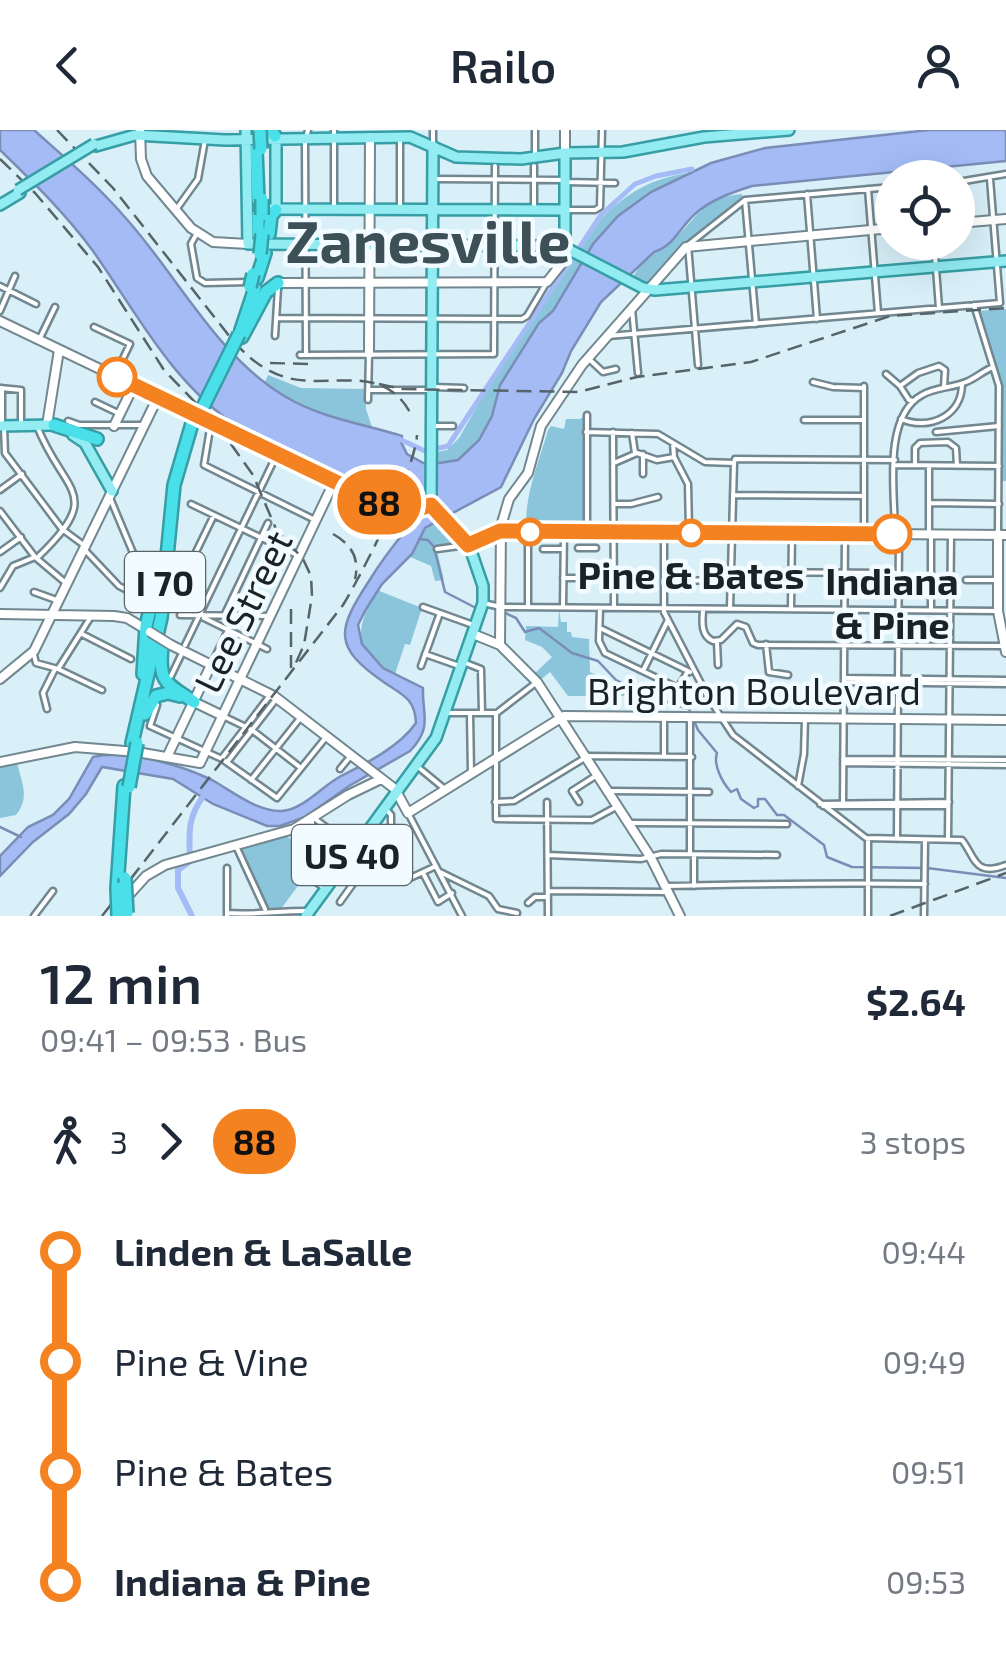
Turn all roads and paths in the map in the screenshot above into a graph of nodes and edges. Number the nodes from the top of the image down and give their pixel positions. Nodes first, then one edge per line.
1 (433, 130) edge
2 (534, 130) edge
3 (565, 130) edge
4 (602, 130) edge
5 (789, 130) edge
6 (140, 132) edge
7 (402, 132) edge
8 (370, 133) edge
9 (306, 134) edge
10 (334, 134) edge
11 (206, 135) edge
12 (274, 135) edge
13 (253, 138) edge
14 (433, 146) junction
15 (565, 153) junction
16 (602, 153) junction
17 (451, 156) junction
18 (432, 160) junction
19 (535, 162) junction
20 (495, 166) dead end
21 (1006, 174) edge
22 (990, 178) junction
23 (432, 180) junction
24 (495, 180) junction
25 (534, 180) junction
26 (975, 180) edge
27 (565, 181) junction
28 (602, 182) junction
29 (615, 183) dead end
30 (875, 188) edge
31 (868, 189) junction
32 (807, 194) junction
33 (745, 200) junction
34 (0, 203) edge
35 (175, 210) junction
36 (276, 210) junction
37 (306, 210) junction
38 (334, 210) junction
39 (370, 210) junction
40 (400, 210) junction
41 (432, 210) junction
42 (495, 210) junction
43 (534, 210) junction
44 (565, 210) junction
45 (256, 213) junction
46 (1006, 219) edge
47 (993, 220) junction
48 (975, 222) edge
49 (871, 230) junction
50 (875, 230) edge
51 (197, 233) junction
52 (810, 235) junction
53 (749, 240) junction
54 (260, 244) junction
55 (306, 244) junction
56 (688, 244) junction
57 (370, 245) junction
58 (432, 245) junction
59 (495, 245) junction
60 (568, 247) junction
61 (935, 260) edge
62 (1001, 262) edge
63 (936, 267) junction
64 (874, 272) junction
65 (15, 276) dead end
66 (814, 277) junction
67 (306, 282) junction
68 (369, 282) junction
69 (432, 282) junction
70 (494, 282) junction
71 (548, 282) junction
72 (752, 282) junction
73 (0, 286) edge
74 (276, 286) junction
75 (643, 287) junction
76 (692, 287) junction
77 (9, 290) junction
78 (36, 304) dead end
79 (974, 305) junction
80 (55, 307) dead end
81 (939, 308) junction
82 (632, 309) junction
83 (0, 312) edge
84 (878, 313) junction
85 (276, 318) junction
86 (306, 318) junction
87 (369, 318) junction
88 (432, 318) junction
89 (494, 318) junction
90 (817, 319) junction
91 (0, 321) edge
92 (756, 324) junction
93 (94, 327) dead end
94 (696, 329) junction
95 (635, 334) junction
96 (239, 335) junction
97 (275, 336) dead end
98 (608, 336) junction
99 (39, 340) junction
100 (59, 350) junction
101 (369, 354) junction
102 (432, 354) junction
103 (588, 358) junction
104 (698, 365) dead end
105 (993, 367) junction
106 (616, 369) dead end
107 (638, 374) dead end
108 (886, 374) dead end
109 (115, 376) junction
110 (813, 382) dead end
111 (962, 384) junction
112 (134, 385) junction
113 (900, 386) junction
114 (944, 387) junction
115 (1, 388) edge
116 (464, 388) dead end
117 (432, 389) junction
118 (368, 390) junction
119 (158, 397) junction
120 (906, 397) junction
121 (368, 400) dead end
122 (913, 401) junction
123 (95, 402) dead end
124 (906, 409) junction
125 (120, 414) junction
126 (586, 416) dead end
127 (900, 419) junction
128 (804, 420) dead end
129 (864, 420) junction
130 (68, 421) dead end
131 (195, 421) junction
132 (212, 423) junction
133 (933, 423) junction
134 (46, 424) junction
135 (144, 425) junction
136 (2, 426) edge
137 (21, 426) junction
138 (114, 426) junction
139 (432, 426) junction
140 (453, 426) dead end
141 (999, 426) junction
142 (586, 432) junction
143 (613, 432) junction
144 (936, 432) junction
145 (632, 433) junction
146 (97, 439) dead end
147 (936, 442) junction
148 (673, 443) junction
149 (278, 454) junction
150 (635, 454) junction
151 (643, 454) junction
152 (674, 458) junction
153 (864, 460) junction
154 (614, 463) junction
155 (895, 463) junction
156 (734, 464) junction
157 (915, 466) junction
158 (930, 466) junction
159 (957, 466) junction
160 (998, 466) junction
161 (22, 474) junction
162 (643, 474) dead end
163 (334, 482) junction
164 (0, 490) edge
165 (259, 493) junction
166 (111, 494) junction
167 (731, 495) junction
168 (864, 496) junction
169 (658, 497) dead end
170 (929, 503) junction
171 (191, 504) dead end
172 (614, 504) junction
173 (998, 504) junction
174 (431, 505) junction
175 (0, 511) edge
176 (214, 515) junction
177 (316, 520) junction
178 (268, 522) dead end
179 (242, 528) junction
180 (64, 531) junction
181 (168, 531) junction
182 (500, 531) junction
183 (528, 532) junction
184 (564, 532) junction
185 (587, 532) junction
186 (614, 532) junction
187 (664, 532) junction
188 (689, 533) junction
189 (731, 533) junction
190 (792, 533) junction
191 (845, 534) junction
192 (864, 534) junction
193 (897, 534) junction
194 (930, 534) junction
195 (951, 534) junction
196 (1002, 534) edge
197 (20, 537) junction
198 (261, 538) junction
199 (468, 545) junction
200 (85, 548) junction
201 (544, 548) dead end
202 (578, 548) dead end
203 (596, 548) dead end
204 (437, 549) dead end
205 (563, 549) junction
206 (0, 552) edge
207 (299, 556) junction
208 (36, 557) junction
209 (1002, 565) edge
210 (731, 572) junction
211 (792, 572) junction
212 (899, 572) junction
213 (845, 573) junction
214 (563, 578) junction
215 (596, 578) dead end
216 (665, 580) junction
217 (966, 580) dead end
218 (998, 580) junction
219 (730, 581) junction
220 (67, 584) junction
221 (0, 588) edge
222 (178, 589) dead end
223 (34, 592) dead end
224 (423, 608) dead end
225 (482, 608) junction
226 (528, 608) junction
227 (562, 608) junction
228 (600, 608) junction
229 (614, 608) junction
230 (664, 608) junction
231 (702, 608) junction
232 (57, 609) junction
233 (730, 609) junction
234 (501, 610) junction
235 (791, 610) junction
236 (844, 610) junction
237 (898, 610) junction
238 (931, 611) junction
239 (951, 611) junction
240 (998, 611) junction
241 (440, 613) junction
242 (0, 614) edge
243 (92, 615) junction
244 (180, 615) dead end
245 (200, 616) junction
246 (224, 616) junction
247 (235, 616) junction
248 (270, 616) junction
249 (668, 620) junction
250 (600, 628) junction
251 (228, 629) junction
252 (474, 630) junction
253 (81, 634) junction
254 (158, 635) junction
255 (717, 642) junction
256 (257, 643) junction
257 (766, 644) junction
258 (844, 644) junction
259 (500, 645) junction
260 (898, 645) junction
261 (950, 645) junction
262 (184, 648) junction
263 (268, 649) dead end
264 (1005, 649) edge
265 (33, 652) junction
266 (651, 653) junction
267 (426, 654) junction
268 (131, 659) dead end
269 (462, 664) junction
270 (718, 664) dead end
271 (211, 665) junction
272 (421, 666) dead end
273 (57, 669) junction
274 (643, 671) junction
275 (692, 672) junction
276 (788, 675) dead end
277 (170, 676) dead end
278 (0, 679) edge
279 (240, 679) junction
280 (844, 680) junction
281 (898, 681) junction
282 (949, 681) junction
283 (537, 682) junction
284 (1006, 682) edge
285 (102, 690) dead end
286 (274, 696) junction
287 (159, 701) dead end
288 (194, 702) junction
289 (47, 709) dead end
290 (446, 713) junction
291 (470, 713) junction
292 (482, 713) junction
293 (496, 714) junction
294 (222, 716) junction
295 (301, 717) junction
296 (561, 717) junction
297 (664, 717) junction
298 (693, 717) junction
299 (721, 718) junction
300 (804, 718) junction
301 (844, 719) junction
302 (898, 719) junction
303 (144, 720) junction
304 (949, 720) junction
305 (1006, 720) edge
306 (245, 726) junction
307 (252, 730) junction
308 (326, 736) junction
309 (176, 738) junction
310 (276, 748) junction
311 (205, 752) junction
312 (664, 756) junction
313 (692, 756) junction
314 (167, 757) junction
315 (353, 757) junction
316 (585, 757) junction
317 (496, 758) junction
318 (224, 760) junction
319 (843, 761) junction
320 (0, 762) edge
321 (897, 762) junction
322 (949, 762) junction
323 (1006, 762) edge
324 (417, 766) junction
325 (301, 768) junction
326 (340, 770) dead end
327 (471, 774) junction
328 (597, 776) junction
329 (380, 778) junction
330 (251, 780) junction
331 (798, 786) junction
332 (446, 790) junction
333 (606, 791) junction
334 (692, 792) junction
335 (708, 792) dead end
336 (397, 794) junction
337 (495, 802) junction
338 (547, 802) dead end
339 (579, 802) dead end
340 (843, 804) junction
341 (897, 804) junction
342 (948, 804) junction
343 (822, 805) junction
344 (616, 807) junction
345 (386, 808) junction
346 (408, 813) junction
347 (313, 819) junction
348 (548, 820) junction
349 (626, 823) junction
350 (691, 824) junction
351 (787, 824) dead end
352 (868, 839) junction
353 (896, 839) junction
354 (312, 840) junction
355 (926, 840) junction
356 (948, 840) junction
357 (236, 845) junction
358 (356, 849) junction
359 (692, 854) junction
360 (548, 855) junction
361 (777, 855) dead end
362 (651, 858) junction
363 (344, 864) junction
364 (1006, 865) edge
365 (436, 866) junction
366 (228, 868) dead end
367 (440, 872) junction
368 (422, 873) junction
369 (868, 884) junction
370 (925, 884) junction
371 (694, 886) junction
372 (326, 889) junction
373 (668, 889) junction
374 (53, 892) dead end
375 (452, 894) junction
376 (548, 894) junction
377 (340, 902) dead end
378 (528, 902) dead end
379 (265, 910) junction
380 (308, 914) edge
381 (517, 914) dead end
382 (121, 915) edge
383 (227, 915) edge
384 (34, 916) edge
385 (462, 916) edge
386 (548, 916) edge
387 (680, 916) edge
388 (868, 916) edge
389 (924, 916) edge

1 - 14 street
2 - 19 street
3 - 15 street
4 - 16 street
5 - 16 main road
6 - 11 main road
6 - 34 main road, bridge
6 - 35 street
7 - 8 main road
7 - 14 main road
7 - 40 street
8 - 10 main road
8 - 39 street
9 - 10 main road
9 - 12 main road
9 - 37 street
10 - 38 street
11 - 13 main road
11 - 35 street
12 - 13 main road
12 - 36 main road
13 - 45 main road
13 - 45 highway, I 70, bridge
14 - 17 main road
14 - 18 main road
15 - 16 main road
15 - 19 main road
15 - 27 main road
16 - 28 street
17 - 18 main road
17 - 19 main road
18 - 23 main road
19 - 25 street
20 - 24 street
21 - 22 street
22 - 26 street
22 - 47 street
23 - 24 street
23 - 41 main road
24 - 25 street
24 - 42 street
25 - 27 street
25 - 43 street
27 - 28 street
27 - 44 main road
28 - 29 street
28 - 44 street
30 - 31 street
31 - 32 street
31 - 49 street
32 - 33 street
32 - 52 street
33 - 53 street
33 - 56 street
35 - 51 street
36 - 37 main road
36 - 45 main road
36 - 54 highway
37 - 38 main road
37 - 55 street
38 - 39 main road
39 - 40 main road
39 - 57 street
40 - 41 main road
41 - 42 main road
41 - 58 main road
42 - 43 main road
42 - 59 street
43 - 44 main road
44 - 60 main road
45 - 54 highway, I 70
46 - 47 street
47 - 48 street
47 - 62 street
49 - 50 street
49 - 52 street
49 - 64 street
51 - 54 street
51 - 74 street
52 - 53 street
52 - 66 street
53 - 56 street
53 - 72 street
54 - 55 main road
54 - 96 highway, I 70
55 - 57 main road
55 - 67 street
56 - 75 street
56 - 76 street
57 - 58 main road
57 - 68 street
58 - 59 main road
58 - 69 main road
59 - 60 main road
59 - 70 street
60 - 71 street
60 - 75 main road
61 - 63 street
62 - 63 main road
62 - 79 street
63 - 64 main road
63 - 81 street
64 - 66 main road
64 - 84 street
65 - 77 street
66 - 72 main road
66 - 90 street
67 - 68 street
67 - 74 street
67 - 86 street
68 - 69 street
68 - 87 street
69 - 70 street
69 - 88 main road
70 - 71 street
70 - 89 street
71 - 89 street
72 - 76 main road
72 - 92 street
73 - 77 street
74 - 85 street
74 - 96 highway
75 - 76 main road
75 - 82 street
76 - 94 street
77 - 78 street
77 - 83 street
79 - 81 street
79 - 105 street
80 - 99 street
81 - 84 street
82 - 95 street
82 - 98 street
84 - 90 street
85 - 86 street
85 - 97 street
86 - 87 street
86 - 101 street
87 - 88 street
87 - 101 street
88 - 89 street
88 - 102 main road
89 - 102 street
90 - 92 street
91 - 99 street
92 - 94 street
93 - 109 street
94 - 95 street
94 - 104 street
95 - 98 street
95 - 107 street
96 - 131 highway, I 70, bridge
96 - 131 highway, I 70, bridge
98 - 103 street
99 - 100 street
100 - 109 street
100 - 134 street
101 - 102 street
101 - 118 street
102 - 117 main road
103 - 106 street
103 - 182 street
105 - 111 street
105 - 141 street
108 - 113 street
109 - 112 street
110 - 129 street
111 - 114 street
111 - 133 street
112 - 119 street
112 - 125 street
113 - 114 street
113 - 120 street
114 - 122 street
115 - 136 street
115 - 137 street
116 - 117 street
117 - 118 street
117 - 139 main road
118 - 121 street
119 - 132 street
119 - 135 street
120 - 122 street
120 - 124 street
122 - 124 street
123 - 125 street
124 - 127 street
125 - 138 street
126 - 142 street
127 - 133 street
127 - 155 street
128 - 129 street
129 - 153 street
130 - 138 street
131 - 181 highway, I 70
131 - 254 highway, I 70
132 - 149 street
132 - 165 street
133 - 144 street
134 - 137 main road
134 - 146 highway
134 - 166 main road
134 - 180 street
135 - 138 street
135 - 166 street
136 - 137 main road
136 - 161 street
139 - 140 street
139 - 174 main road
141 - 144 street
141 - 160 street
142 - 143 street
142 - 185 street
143 - 145 street
143 - 154 street
144 - 147 street
145 - 148 street
145 - 150 street
147 - 157 street
147 - 159 street
148 - 152 street
148 - 156 street
149 - 163 street
149 - 165 street
150 - 151 street
150 - 154 street
151 - 152 street
151 - 162 street
152 - 188 street
153 - 155 street
153 - 156 street
153 - 168 street
154 - 172 street
155 - 157 street
155 - 193 street
156 - 167 street
157 - 158 street
158 - 159 street
158 - 170 street
159 - 160 street
160 - 173 street
161 - 164 street
161 - 180 street
163 - 174 street
163 - 177 street, Lee Street
165 - 177 street
165 - 179 street
166 - 200 street
166 - 200 street
167 - 168 street
167 - 189 street
168 - 192 street
169 - 172 street
170 - 173 street
170 - 194 street
171 - 176 street
172 - 186 street
173 - 196 street
174 - 199 main road
175 - 197 street
176 - 179 street
176 - 222 street
177 - 207 street, Lee Street
178 - 198 street
179 - 198 street
179 - 245 street
180 - 200 street
180 - 208 street
181 - 254 highway
181 - 303 highway, I 70
182 - 183 street
182 - 199 street
182 - 234 street
183 - 184 street
183 - 226 street
184 - 185 street
184 - 205 street
185 - 186 street
186 - 187 street
186 - 229 street
187 - 188 street
187 - 216 street
188 - 189 street
189 - 190 street
189 - 210 street
190 - 191 street
190 - 211 street
191 - 192 street
191 - 213 street
192 - 193 street
193 - 194 street
193 - 212 street
194 - 195 street
194 - 238 street
195 - 196 street
195 - 239 street
196 - 209 street
197 - 206 street
197 - 208 street
198 - 207 street
198 - 246 street
199 - 204 street
199 - 225 main road
200 - 220 street
201 - 205 street
202 - 203 street
205 - 214 street
207 - 248 street, Lee Street
208 - 220 street
208 - 221 street
209 - 218 street
210 - 211 street
210 - 219 street
211 - 213 street
211 - 235 street
212 - 213 street
212 - 237 street
213 - 236 street
214 - 215 street
214 - 227 street
216 - 219 street
216 - 230 street
217 - 218 street
218 - 240 street
219 - 233 street
220 - 232 street
223 - 232 street
224 - 241 street
225 - 234 street
225 - 252 main road, US 40
226 - 227 street
226 - 234 street
227 - 228 street
228 - 229 street
228 - 250 street
229 - 230 street
230 - 231 street
230 - 249 street
231 - 233 street
231 - 255 street
232 - 242 street
232 - 243 street
232 - 265 street
233 - 235 street
234 - 259 street
235 - 236 street
236 - 237 street
236 - 258 street
237 - 238 street
237 - 260 street
238 - 239 street
239 - 240 street
239 - 261 street
240 - 264 street
241 - 252 street
241 - 267 street
243 - 253 street
243 - 254 street
244 - 245 street
245 - 246 street
245 - 251 street
245 - 262 street
246 - 247 street
247 - 248 street
247 - 251 street
248 - 256 street, Lee Street
249 - 266 street
249 - 275 street
250 - 266 street
250 - 274 street
251 - 256 street
251 - 271 street
252 - 259 street
252 - 269 main road, US 40
253 - 268 street
253 - 273 street
254 - 262 street
254 - 288 highway
254 - 303 highway, I 70
255 - 257 street
255 - 270 street
256 - 263 street
256 - 279 street, Lee Street
257 - 258 street
257 - 276 street
258 - 260 street
258 - 280 street
259 - 283 street
260 - 261 street
260 - 281 street
261 - 264 street
261 - 282 street
262 - 271 street
262 - 277 street
265 - 273 street
265 - 278 street
266 - 274 street
266 - 275 street
267 - 269 street
267 - 272 street
269 - 290 main road, US 40
269 - 292 street
271 - 279 street
271 - 288 street
273 - 285 street
273 - 289 street
274 - 275 street
275 - 299 street
279 - 286 street
279 - 294 street, Lee Street
280 - 281 street
280 - 301 street
281 - 282 street
281 - 302 street
282 - 284 street
282 - 304 street
283 - 293 street
283 - 296 street
286 - 295 street
286 - 306 street
286 - 307 street
287 - 303 street
288 - 294 street
288 - 303 highway
288 - 309 street
290 - 291 street
290 - 324 main road, US 40
291 - 292 street
291 - 327 street
292 - 293 street
293 - 317 street
294 - 306 street
294 - 311 street, Lee Street
295 - 308 street
295 - 310 street
296 - 297 street, Brighton Boulevard
296 - 316 street
296 - 317 street, Brighton Boulevard
297 - 298 street, Brighton Boulevard
297 - 312 street
298 - 299 street, Brighton Boulevard
298 - 313 street
299 - 300 street, Brighton Boulevard
299 - 331 street
300 - 301 street, Brighton Boulevard
300 - 331 street
301 - 302 street, Brighton Boulevard
301 - 319 street
302 - 304 street, Brighton Boulevard
302 - 321 street
303 - 309 street
303 - 382 highway, I 70, bridge
304 - 305 street, Brighton Boulevard
304 - 322 street
306 - 307 street
306 - 318 street
307 - 310 street
307 - 318 street
308 - 315 street
308 - 325 street
309 - 311 street
309 - 314 street
310 - 325 street
310 - 330 street
311 - 314 street, Lee Street
311 - 318 street
312 - 313 street
312 - 316 street
313 - 334 street
314 - 320 street
315 - 326 street
315 - 329 street
316 - 328 street
316 - 337 street
317 - 327 street, Brighton Boulevard
317 - 337 street
318 - 330 street
319 - 321 street
319 - 340 street
321 - 322 street
321 - 341 street
322 - 323 street
322 - 342 street
324 - 332 street
324 - 336 main road, US 40
325 - 330 street
327 - 332 street, Brighton Boulevard
328 - 333 street
328 - 339 street
329 - 336 street
329 - 347 street
331 - 343 street
332 - 346 street, Brighton Boulevard
333 - 334 street
333 - 344 street
334 - 335 street
334 - 350 street
336 - 345 main road, US 40
336 - 346 street
337 - 348 street
338 - 348 street
340 - 341 street
340 - 343 street
341 - 342 street
341 - 353 street
342 - 356 street
343 - 352 street
344 - 348 street
344 - 349 street
345 - 358 main road, US 40
345 - 368 street
346 - 365 street
347 - 354 street
347 - 357 street
347 - 358 street
348 - 360 street
349 - 350 street
349 - 362 street
350 - 351 street
350 - 359 street
352 - 353 street
352 - 369 street
353 - 355 street
354 - 363 street
354 - 372 street
355 - 356 street
355 - 370 street
356 - 364 street
357 - 379 street
357 - 382 street
358 - 363 main road, US 40
358 - 377 street
359 - 361 street
359 - 362 street
359 - 371 street
360 - 362 street
360 - 376 street
362 - 373 street
363 - 372 main road, US 40
365 - 367 street
365 - 368 street
366 - 383 street
367 - 375 street
367 - 381 street
368 - 375 street
369 - 370 street
369 - 371 street
369 - 388 street
370 - 389 street
371 - 373 street
372 - 380 main road, US 40
373 - 376 street
373 - 387 street
374 - 384 street
375 - 385 street
376 - 378 street
376 - 386 street
379 - 380 street
379 - 383 street

